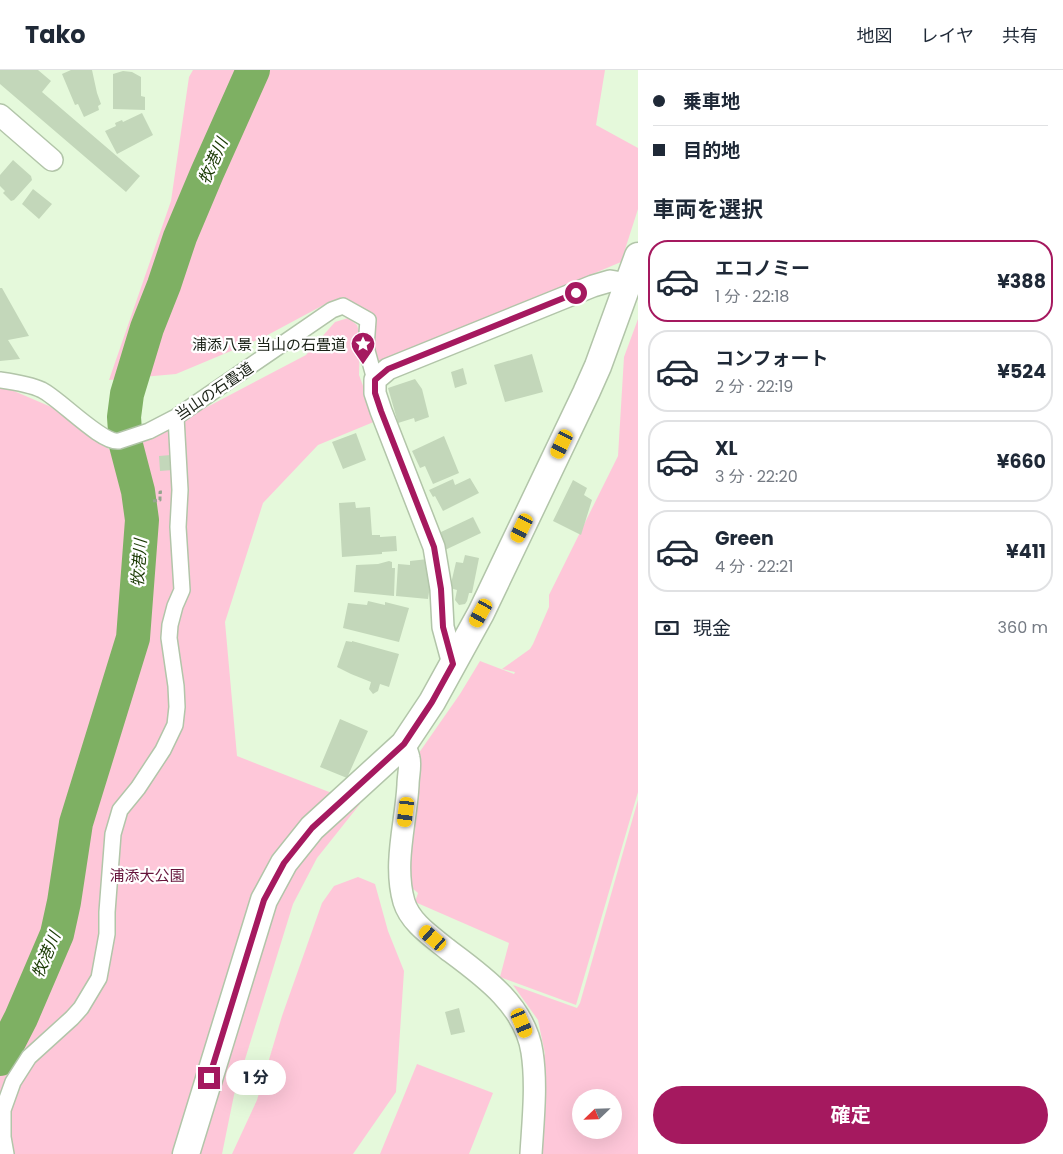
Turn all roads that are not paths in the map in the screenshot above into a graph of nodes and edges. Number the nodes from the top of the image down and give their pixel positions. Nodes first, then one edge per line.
1 (0, 115) edge
2 (52, 160) dead end
3 (638, 256) edge
4 (628, 284) junction
5 (0, 380) edge
6 (375, 380) junction
7 (176, 417) junction
8 (453, 664) junction
9 (404, 744) junction
10 (6, 1154) edge
11 (186, 1154) edge
12 (531, 1154) edge

1 - 2 street
3 - 4 street
4 - 6 street
4 - 8 street
5 - 7 street, 当山の石畳道
6 - 7 street, 当山の石畳道
6 - 8 street
7 - 10 street
8 - 9 street
9 - 11 street
9 - 12 street

